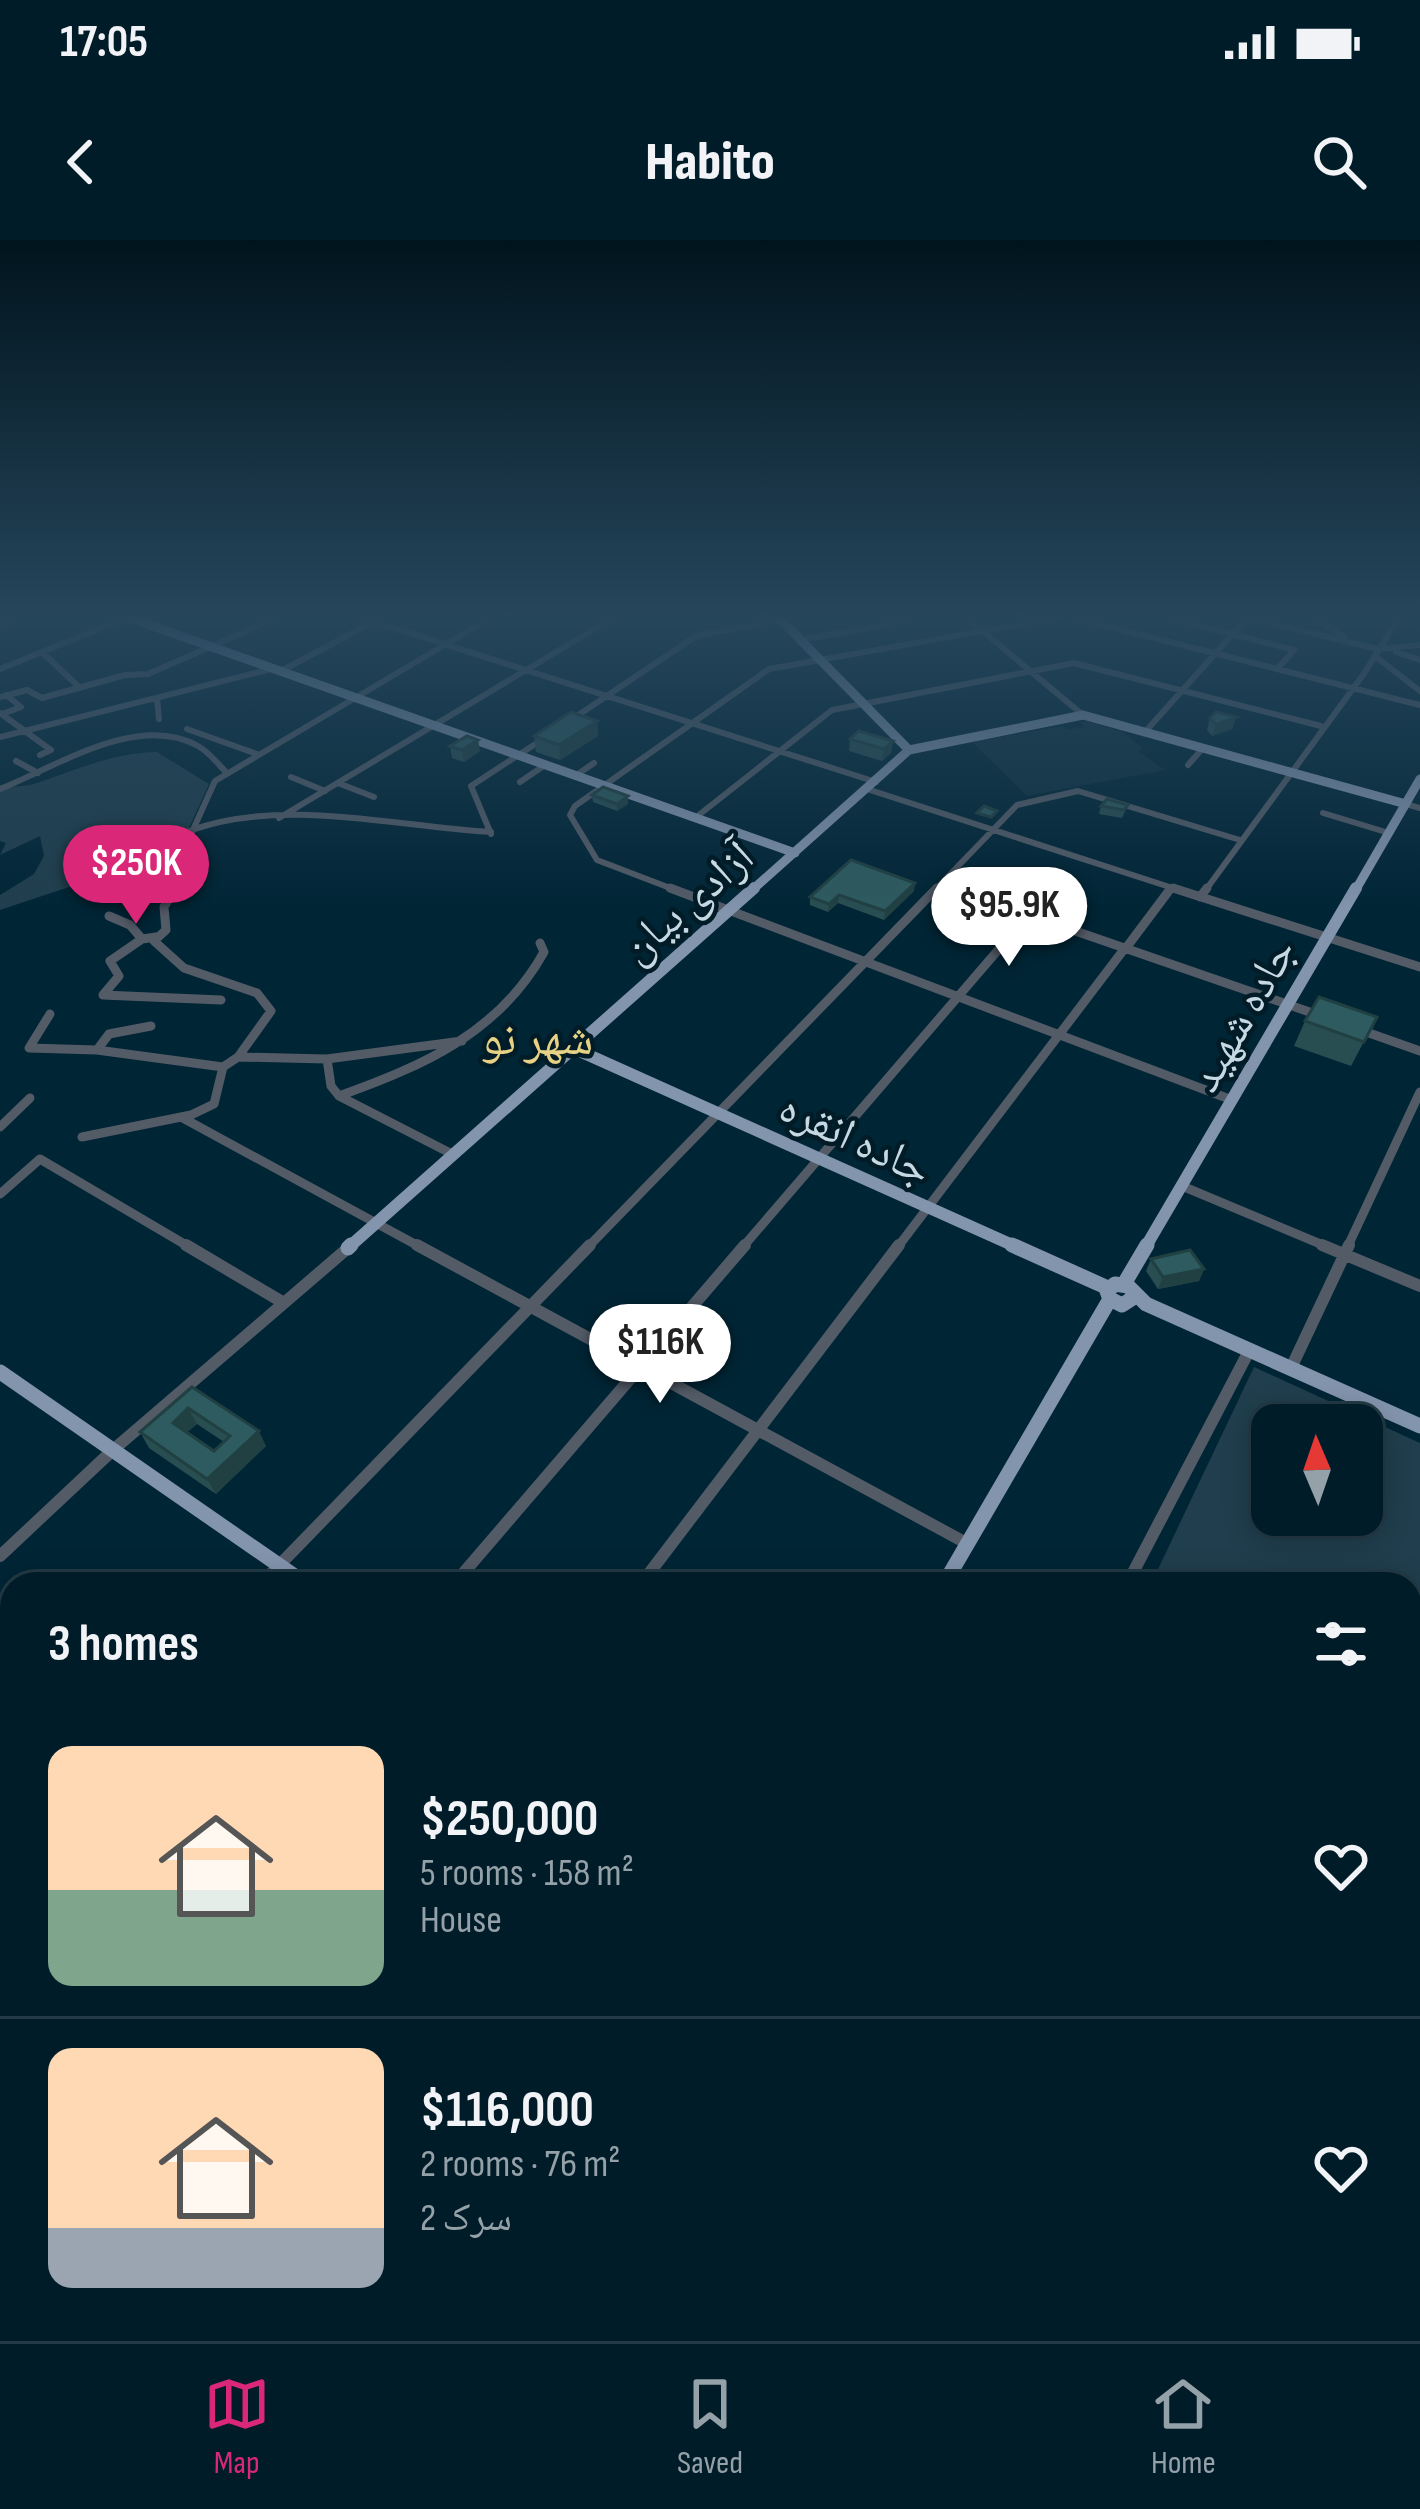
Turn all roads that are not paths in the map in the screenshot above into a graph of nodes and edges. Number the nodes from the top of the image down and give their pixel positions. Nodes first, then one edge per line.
1 (5, 716) edge
2 (84, 716) edge
3 (321, 716) edge
4 (407, 716) edge
5 (449, 716) edge
6 (578, 716) edge
7 (668, 716) edge
8 (702, 716) edge
9 (823, 716) edge
10 (876, 716) edge
11 (1078, 716) edge
12 (1087, 716) edge
13 (1159, 716) edge
14 (1280, 716) edge
15 (1330, 716) edge
16 (691, 724) junction
17 (434, 725) junction
18 (1321, 727) junction
19 (187, 729) dead end
20 (23, 731) junction
21 (1145, 732) junction
22 (0, 737) edge
23 (1203, 748) junction
24 (909, 750) junction
25 (782, 751) junction
26 (257, 754) junction
27 (40, 755) dead end
28 (517, 755) junction
29 (16, 761) dead end
30 (594, 763) dead end
31 (545, 765) junction
32 (1188, 765) dead end
33 (1288, 771) junction
34 (226, 772) junction
35 (38, 773) junction
36 (575, 776) junction
37 (291, 777) dead end
38 (1420, 779) edge
39 (520, 782) dead end
40 (338, 784) junction
41 (871, 785) junction
42 (604, 786) junction
43 (0, 789) edge
44 (325, 791) junction
45 (374, 797) dead end
46 (1406, 804) junction
47 (1420, 808) edge
48 (1322, 813) dead end
49 (695, 818) junction
50 (276, 820) junction
51 (192, 830) junction
52 (992, 830) junction
53 (1389, 833) junction
54 (1240, 840) junction
55 (795, 853) junction
56 (100, 878) dead end
57 (941, 884) junction
58 (1168, 892) dead end
59 (1200, 896) junction
60 (731, 910) junction
61 (1029, 914) junction
62 (109, 916) dead end
63 (156, 937) junction
64 (1328, 937) junction
65 (142, 939) junction
66 (540, 943) dead end
67 (1125, 948) junction
68 (865, 961) junction
69 (1420, 967) edge
70 (957, 995) junction
71 (221, 1000) dead end
72 (1288, 1004) junction
73 (50, 1014) dead end
74 (151, 1027) dead end
75 (1062, 1036) junction
76 (463, 1041) junction
77 (574, 1049) junction
78 (97, 1050) junction
79 (1420, 1051) edge
80 (238, 1057) junction
81 (327, 1059) junction
82 (223, 1067) junction
83 (1420, 1092) edge
84 (339, 1096) junction
85 (30, 1098) dead end
86 (1232, 1100) junction
87 (716, 1113) junction
88 (181, 1117) junction
89 (0, 1127) edge
90 (82, 1137) dead end
91 (454, 1155) junction
92 (820, 1160) junction
93 (1182, 1186) junction
94 (0, 1194) edge
95 (927, 1210) junction
96 (376, 1222) junction
97 (348, 1248) joint
98 (1342, 1254) junction
99 (1420, 1286) edge
100 (1117, 1295) junction
101 (284, 1303) junction
102 (529, 1310) junction
103 (1249, 1351) junction
104 (1291, 1368) junction
105 (642, 1370) junction
106 (1, 1373) edge
107 (1420, 1426) edge
108 (761, 1430) junction
109 (113, 1450) junction
110 (968, 1544) junction
111 (0, 1556) edge
112 (279, 1565) junction
113 (272, 1572) edge
114 (289, 1572) edge
115 (465, 1572) edge
116 (650, 1572) edge
117 (951, 1572) edge
118 (1133, 1572) edge

1 - 20 street
2 - 20 street
3 - 26 street
4 - 17 main road
5 - 17 street
6 - 28 street
7 - 16 street
8 - 16 street
9 - 25 street
10 - 24 main road
11 - 24 main road
12 - 21 main road
13 - 21 street
14 - 18 street
15 - 18 street
16 - 25 street
16 - 42 street
17 - 28 main road
17 - 40 street
18 - 33 street
19 - 26 street
20 - 22 street
20 - 27 street
21 - 23 main road
23 - 32 street
23 - 33 main road
24 - 41 main road, آزادی بیان
25 - 41 street
25 - 49 street
26 - 34 street
28 - 31 main road
28 - 50 street
29 - 35 street
30 - 36 street
31 - 36 main road
31 - 39 street
33 - 46 main road
33 - 54 street
34 - 35 street
34 - 51 street
35 - 43 street
36 - 42 main road
37 - 44 street
38 - 46 main road, جاده شهید
40 - 44 street
40 - 45 street
41 - 52 street
41 - 55 main road, آزادی بیان
42 - 49 main road
42 - 60 street
44 - 50 street
46 - 47 street
46 - 53 main road, جاده شهید
48 - 53 street
49 - 55 main road
50 - 51 street
51 - 56 street
51 - 63 street
52 - 54 street
52 - 57 street
52 - 59 street
53 - 64 main road, جاده شهید
54 - 59 street
55 - 60 main road, آزادی بیان
57 - 61 street
57 - 68 street
58 - 67 street
59 - 64 street
60 - 68 street
60 - 77 main road, آزادی بیان
61 - 67 street
61 - 70 street
62 - 65 street
63 - 65 street
63 - 80 street
64 - 69 street
64 - 72 main road, جاده شهید
65 - 71 street
66 - 76 street
67 - 72 street
67 - 75 street
68 - 70 street
68 - 87 street
70 - 75 street
70 - 92 street
72 - 79 street
72 - 86 main road, جاده شهید
73 - 78 street
74 - 78 street
75 - 86 street
75 - 95 street
76 - 81 street
76 - 84 street
77 - 87 main road, جاده انقره
77 - 91 main road, آزادی بیان
78 - 82 street
80 - 81 street
80 - 82 street
81 - 84 street
82 - 88 street
83 - 98 street
84 - 91 street
85 - 89 street
86 - 93 main road, جاده شهید
87 - 92 main road, جاده انقره
87 - 102 street
88 - 90 street
88 - 96 street
91 - 96 main road, آزادی بیان
92 - 95 main road, جاده انقره
92 - 105 street
93 - 98 street
93 - 100 main road, جاده شهید
94 - 101 street
95 - 100 main road, جاده انقره
95 - 108 street
96 - 97 main road, آزادی بیان
96 - 102 street
97 - 101 street
98 - 99 street
98 - 104 street
100 - 103 main road, جاده انقره
100 - 110 main road, جاده شهید
101 - 109 street
102 - 105 street
102 - 112 street
103 - 104 main road, جاده انقره
103 - 118 street
104 - 107 main road, جاده انقره
105 - 108 street
105 - 115 street
106 - 109 main road
108 - 110 street
108 - 116 street
109 - 111 street
109 - 112 main road
110 - 117 main road, جاده شهید
112 - 113 street
112 - 114 main road

